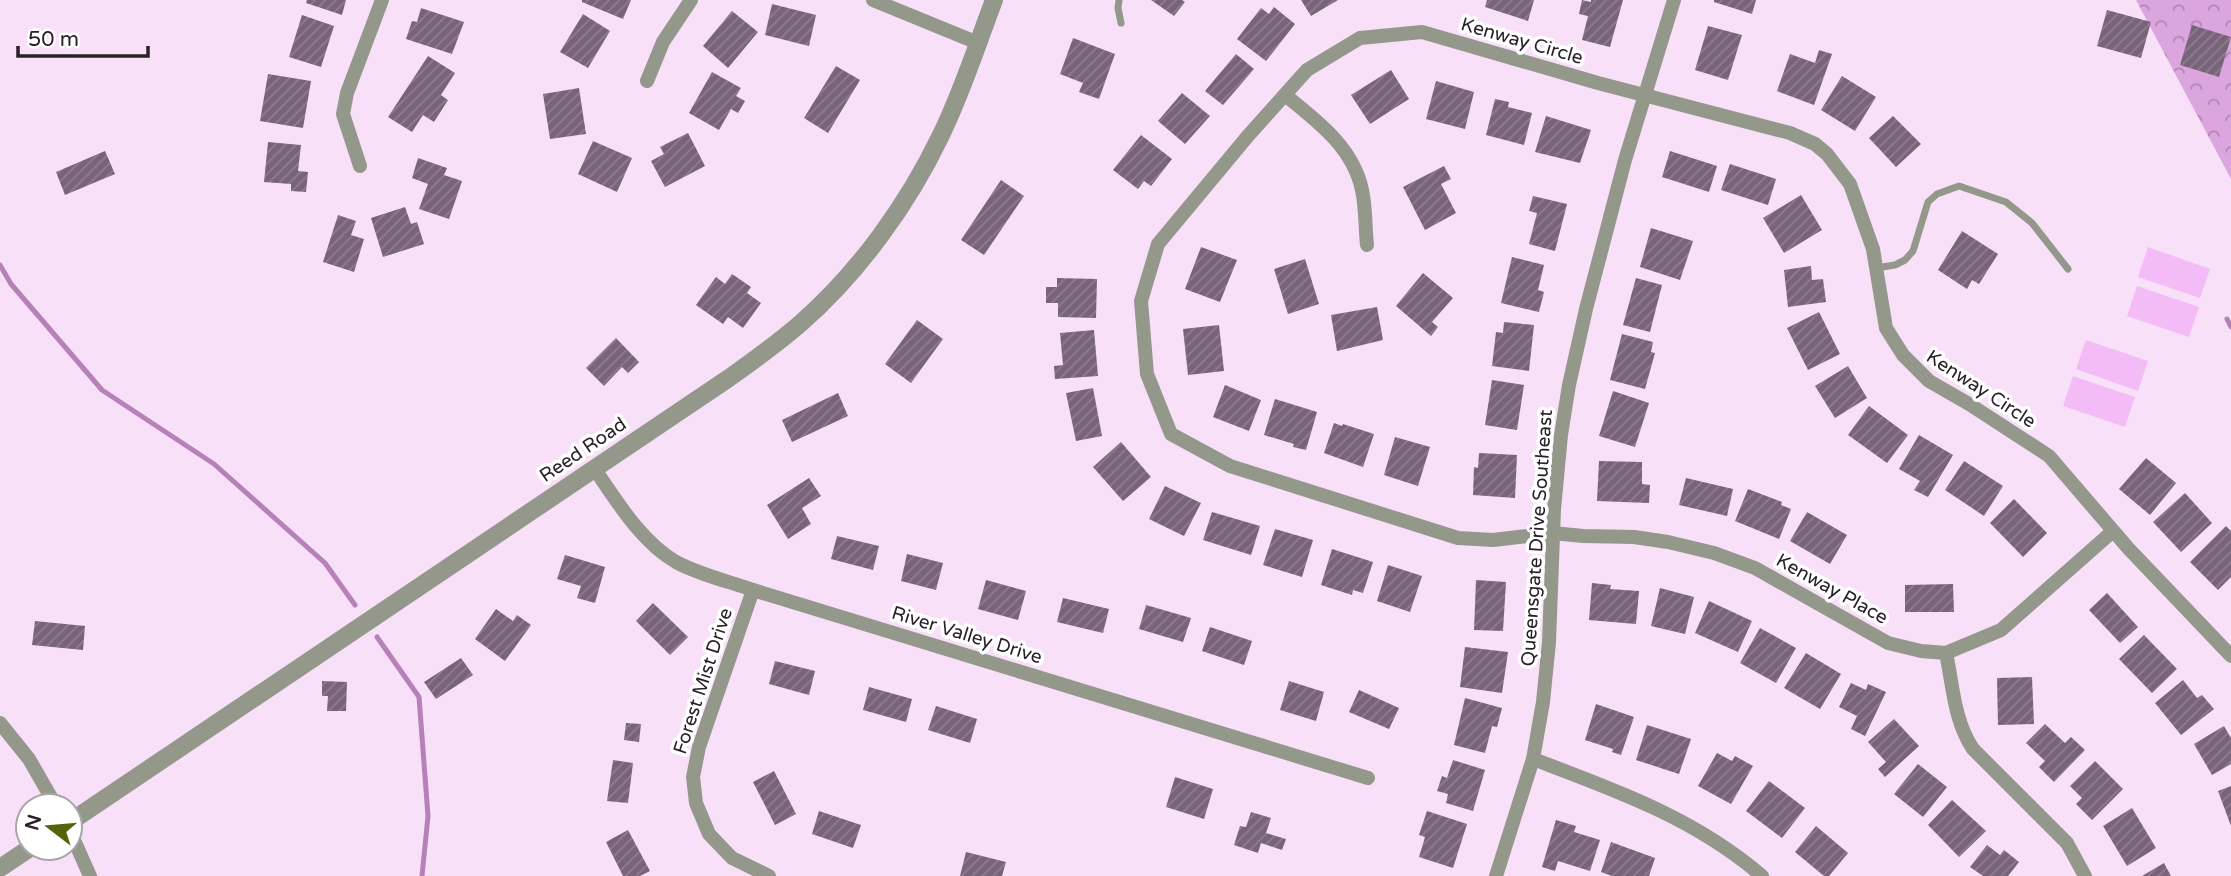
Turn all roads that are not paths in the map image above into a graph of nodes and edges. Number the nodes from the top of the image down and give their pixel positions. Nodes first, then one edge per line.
1 (382, 0) edge
2 (691, 0) edge
3 (873, 0) edge
4 (994, 0) edge
5 (1119, 0) edge
6 (1674, 0) edge
7 (1121, 23) dead end
8 (978, 43) junction
9 (647, 81) dead end
10 (1285, 94) junction
11 (1647, 94) junction
12 (360, 166) dead end
13 (1367, 245) dead end
14 (1876, 268) junction
15 (2068, 269) dead end
16 (594, 468) junction
17 (2113, 531) junction
18 (1553, 533) junction
19 (1493, 540) joint
20 (753, 590) junction
21 (1946, 653) junction
22 (2231, 656) edge
23 (0, 723) edge
24 (1533, 759) junction
25 (1368, 778) dead end
26 (48, 792) edge
27 (84, 813) edge
28 (769, 876) edge
29 (1496, 876) edge
30 (1762, 876) edge
31 (2085, 876) edge

1 - 12 street
2 - 9 street
3 - 8 street
4 - 8 street, Reed Road
5 - 7 lane
6 - 11 street, Queensgate Drive Southeast
8 - 16 street, Reed Road
10 - 11 street, Kenway Circle
10 - 13 street
10 - 19 street, Kenway Circle
11 - 14 street, Kenway Circle
11 - 18 street, Queensgate Drive Southeast
14 - 15 lane
14 - 17 street, Kenway Circle
16 - 20 street, River Valley Drive
16 - 27 street, Reed Road
17 - 21 street
17 - 22 street
18 - 19 street, Kenway Place
18 - 21 street, Kenway Place
18 - 24 street, Queensgate Drive Southeast
20 - 25 street, River Valley Drive
20 - 28 street, Forest Mist Drive
21 - 31 street
23 - 26 street
24 - 29 street, Queensgate Drive Southeast
24 - 30 street

